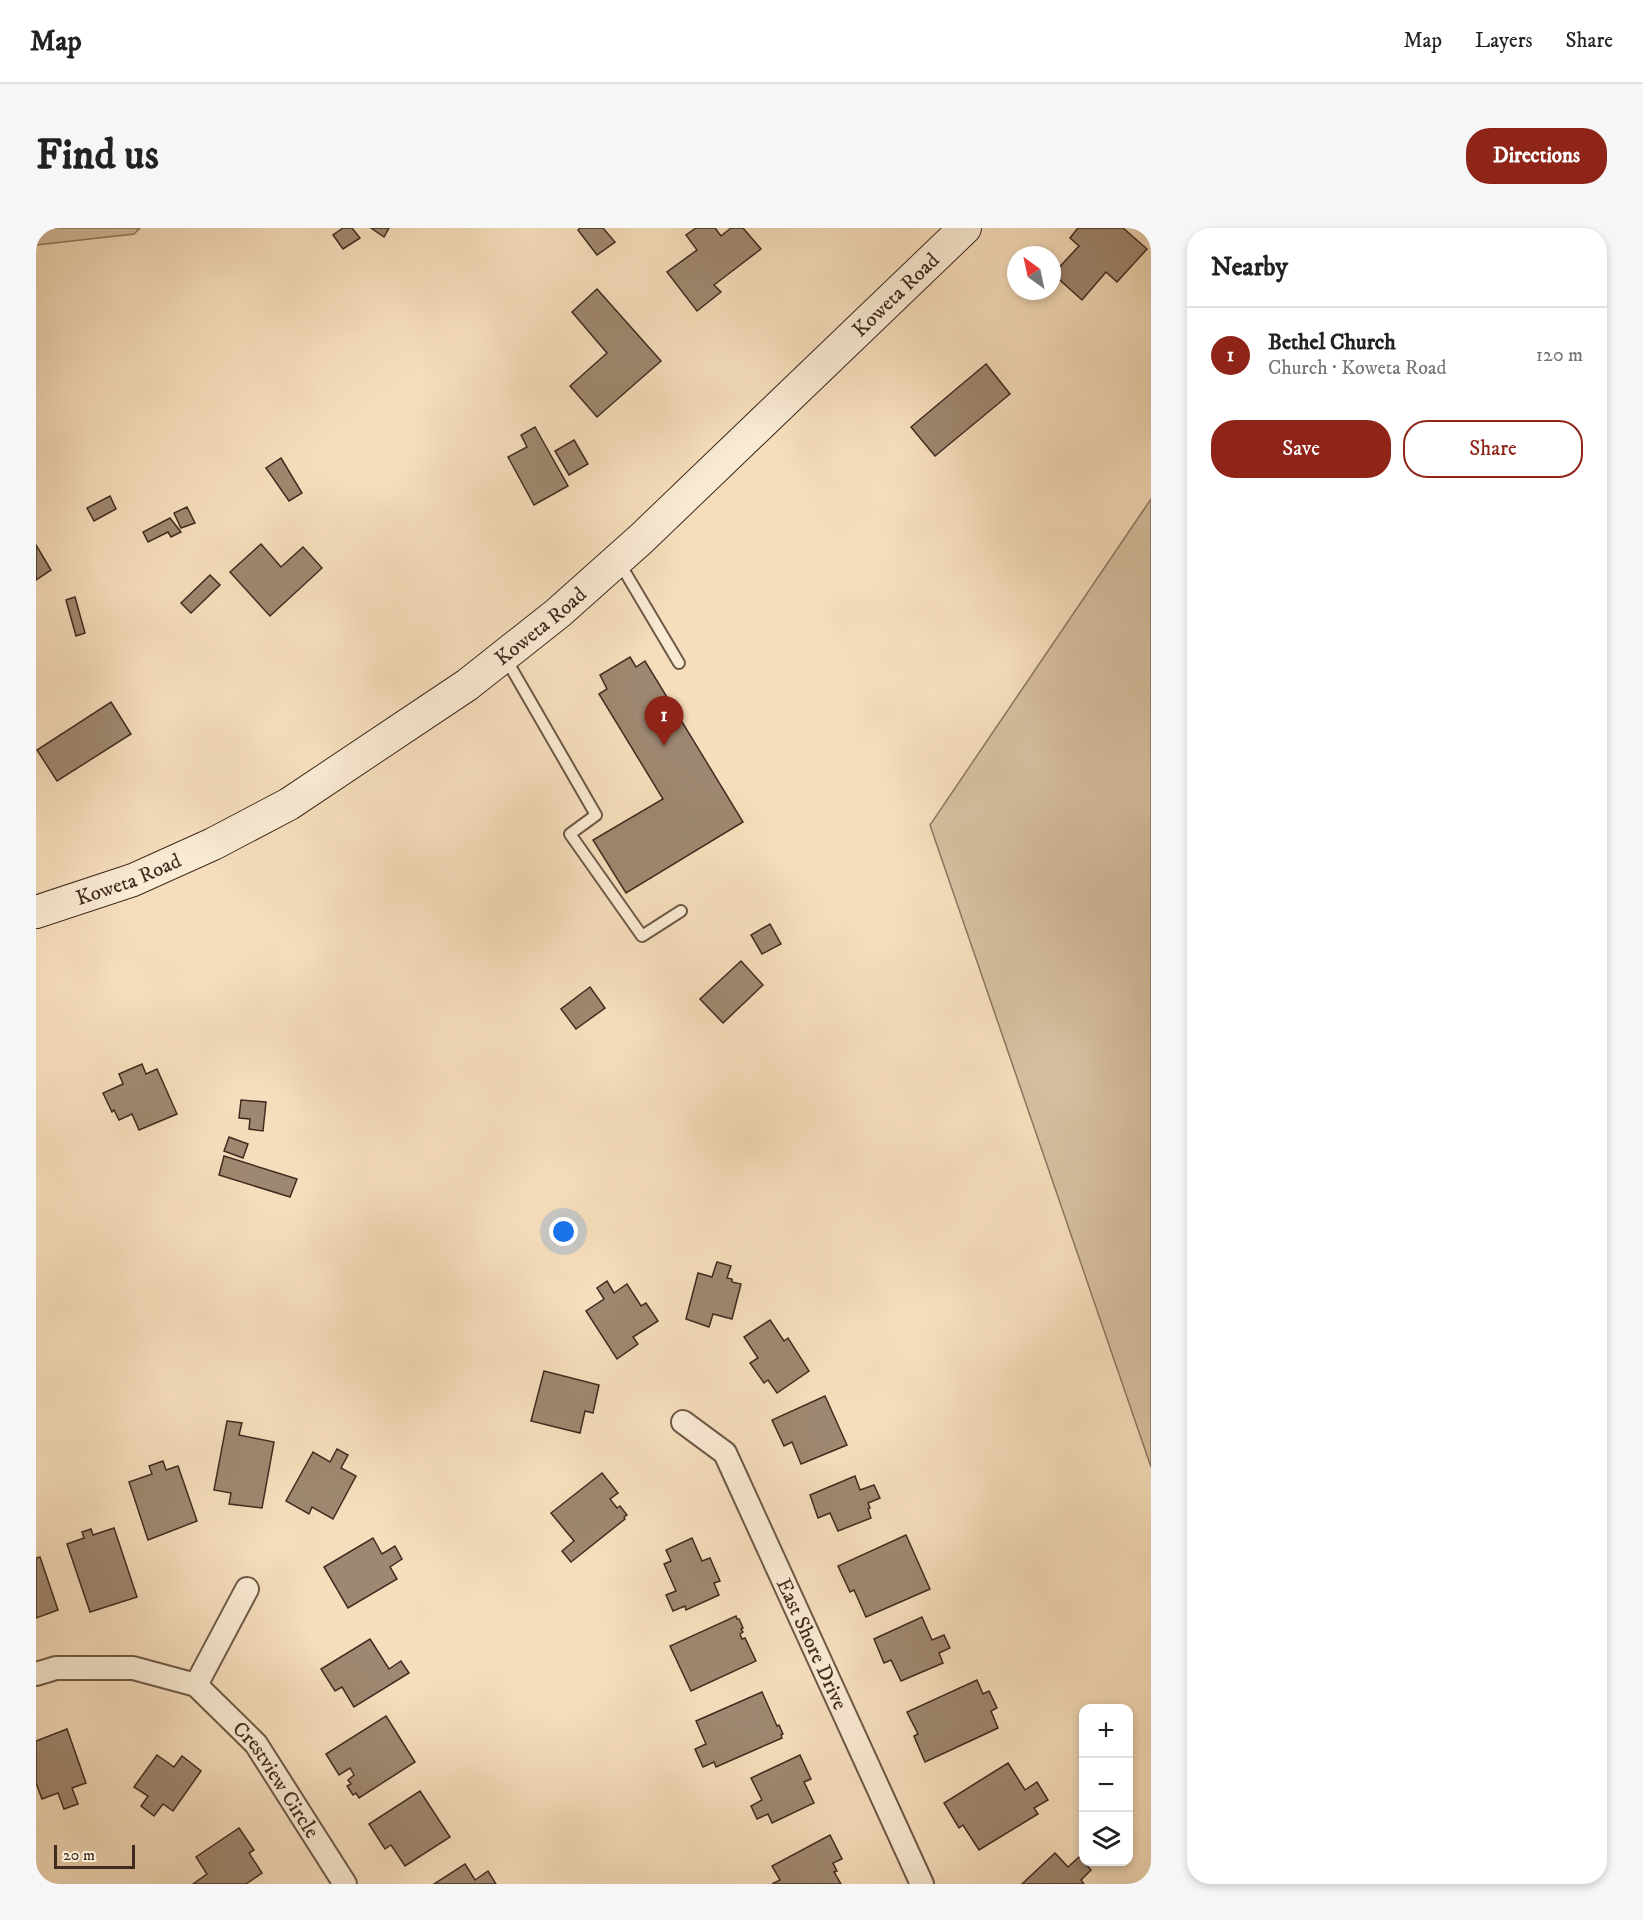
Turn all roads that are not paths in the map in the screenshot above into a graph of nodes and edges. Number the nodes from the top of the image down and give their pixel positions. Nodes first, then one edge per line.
1 (965, 228) edge
2 (618, 560) junction
3 (504, 656) junction
4 (679, 663) dead end
5 (681, 911) dead end
6 (36, 912) edge
7 (684, 1422) dead end
8 (247, 1589) dead end
9 (36, 1674) edge
10 (196, 1684) junction
11 (345, 1884) edge
12 (922, 1884) edge

1 - 2 street, Koweta Road
2 - 3 street, Koweta Road
2 - 4 lane
3 - 5 lane
3 - 6 street, Koweta Road
7 - 12 street, East Shore Drive
8 - 10 street
9 - 10 street
10 - 11 street, Crestview Circle

